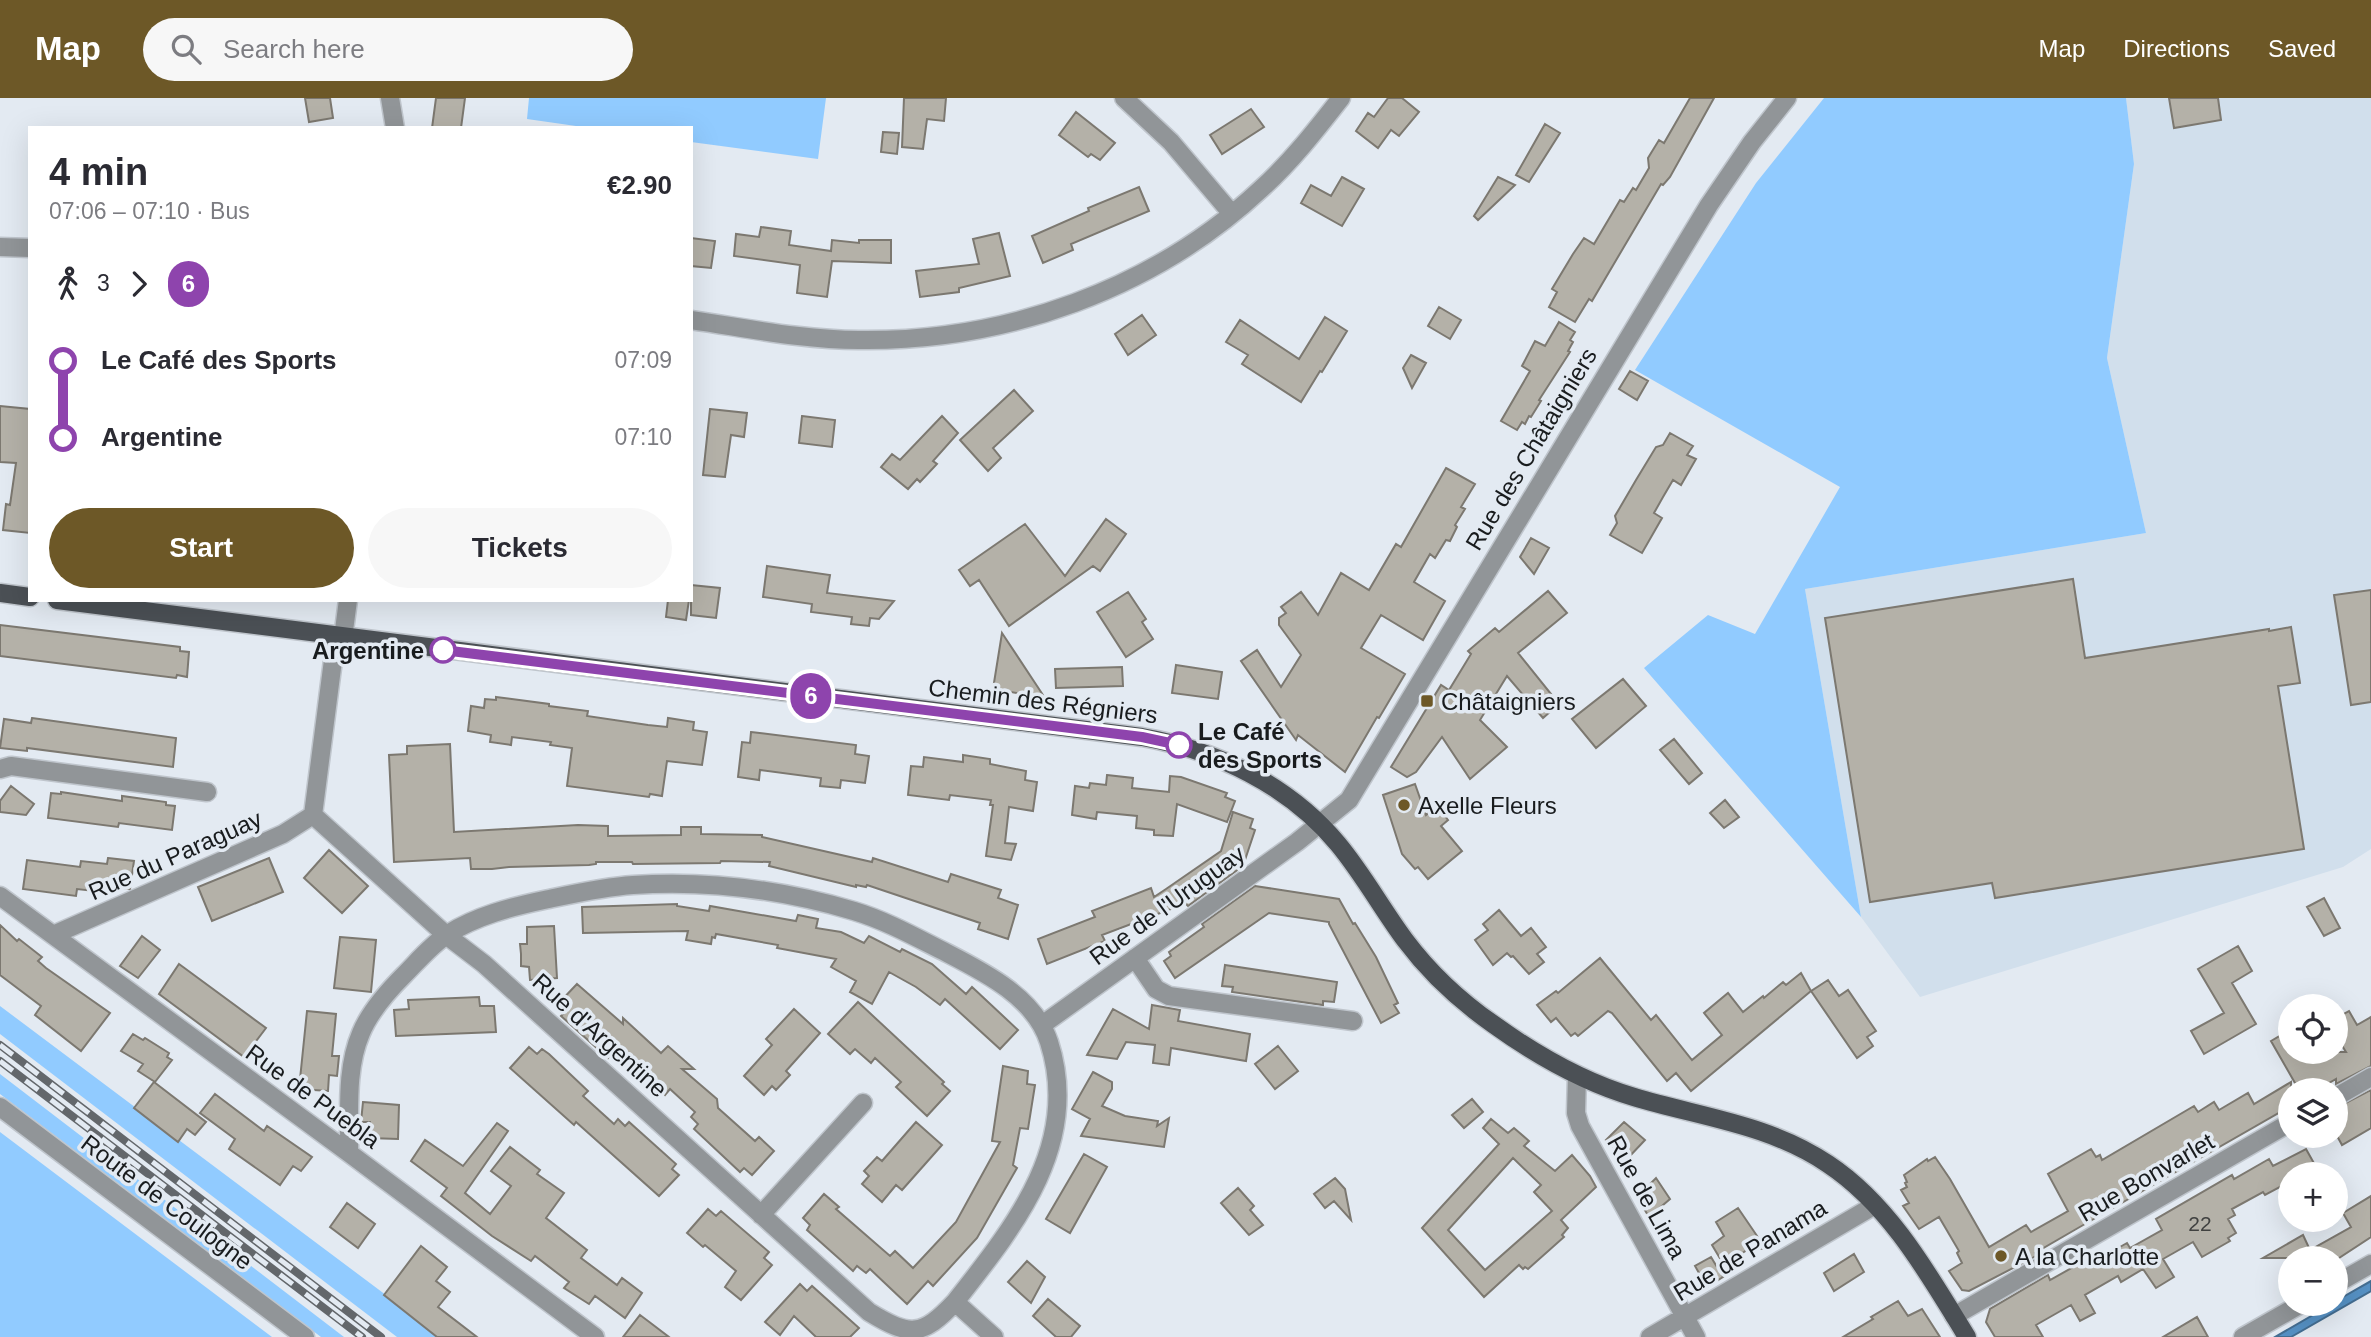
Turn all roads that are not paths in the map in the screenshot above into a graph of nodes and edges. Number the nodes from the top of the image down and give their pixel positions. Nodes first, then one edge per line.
1 (390, 98) edge
2 (1124, 98) edge
3 (1341, 98) edge
4 (1787, 98) edge
5 (395, 126) edge
6 (1232, 214) junction
7 (0, 247) edge
8 (28, 248) edge
9 (693, 320) edge
10 (0, 593) edge
11 (28, 597) edge
12 (72, 602) edge
13 (348, 602) edge
14 (340, 637) junction
15 (0, 769) edge
16 (207, 792) dead end
17 (313, 815) junction
18 (1320, 825) junction
19 (0, 896) edge
20 (53, 935) junction
21 (446, 935) junction
22 (1135, 958) junction
23 (1353, 1021) dead end
24 (1042, 1025) junction
25 (1577, 1075) junction
26 (2371, 1077) edge
27 (2348, 1090) edge
28 (863, 1103) dead end
29 (0, 1107) edge
30 (2278, 1129) edge
31 (349, 1153) junction
32 (1874, 1205) junction
33 (761, 1215) junction
34 (2371, 1264) edge
35 (2348, 1277) edge
36 (955, 1302) junction
37 (1954, 1316) junction
38 (2280, 1316) edge
39 (1685, 1317) junction
40 (305, 1337) edge
41 (595, 1337) edge
42 (994, 1337) edge
43 (1650, 1337) edge
44 (1696, 1337) edge
45 (1967, 1337) edge
46 (2244, 1337) edge

1 - 5 street
2 - 6 street
3 - 6 street
4 - 18 street, Rue des Châtaigniers
6 - 9 street
7 - 8 street
10 - 11 main road
12 - 14 main road, Chemin des Régniers
13 - 14 street
14 - 17 street
14 - 18 main road, Chemin des Régniers
15 - 16 street
17 - 20 street, Rue du Paraguay
17 - 21 street, Rue d'Argentine
18 - 22 street, Rue de l'Uruguay
18 - 25 main road, Chemin des Régniers
19 - 20 street, Rue de Puebla
20 - 31 street, Rue de Puebla
21 - 24 street
21 - 31 street
21 - 33 street, Rue d'Argentine
22 - 23 street
22 - 24 street, Rue de l'Uruguay
24 - 36 street, Rue d'Argentine
25 - 32 main road, Chemin des Régniers
25 - 39 street, Rue de Lima
26 - 27 street
28 - 33 street
29 - 40 street, Route de Coulogne
30 - 37 street, Rue Bonvarlet
31 - 41 street, Rue de Puebla
32 - 37 main road, Chemin des Régniers
32 - 39 street, Rue de Panama
33 - 36 street, Rue d'Argentine
34 - 35 street
36 - 42 street
37 - 45 main road, Chemin des Régniers
38 - 46 street
39 - 43 street, Rue de Panama
39 - 44 street, Rue de Lima

